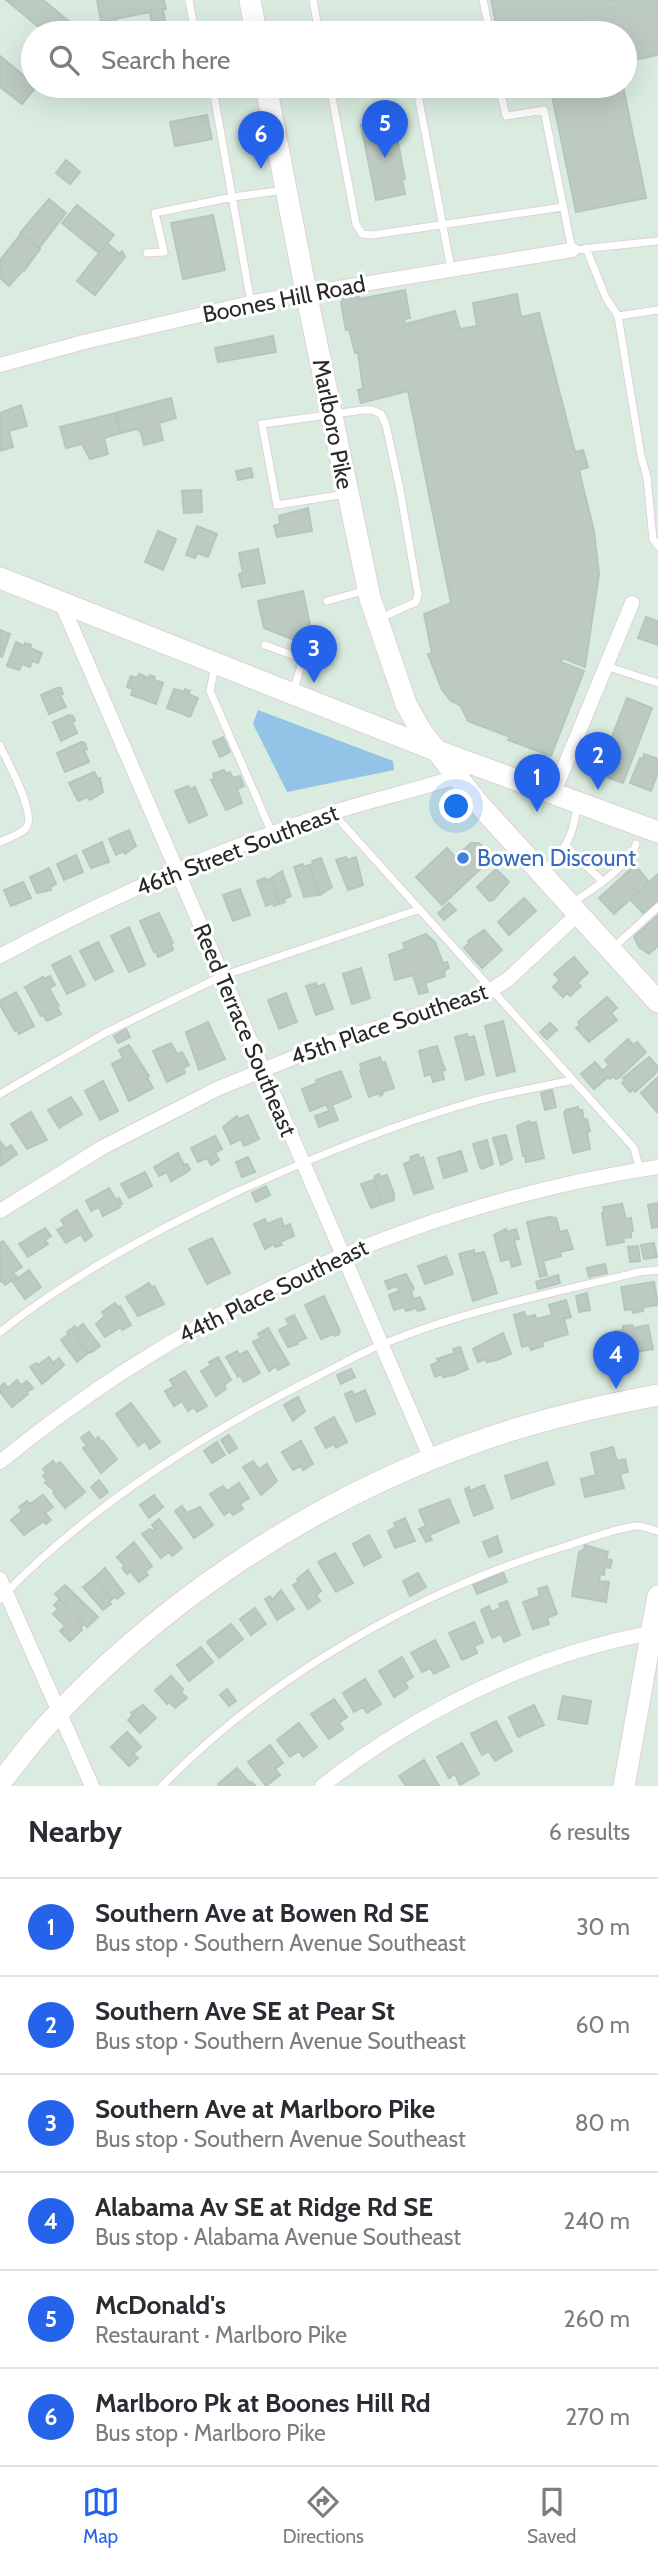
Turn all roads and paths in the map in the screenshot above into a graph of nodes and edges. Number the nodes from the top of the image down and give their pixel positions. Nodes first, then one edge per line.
1 (189, 0) edge
2 (250, 0) edge
3 (313, 0) edge
4 (483, 0) edge
5 (193, 21) edge
6 (254, 21) edge
7 (316, 21) edge
8 (487, 21) edge
9 (215, 98) edge
10 (268, 98) edge
11 (332, 98) edge
12 (502, 98) edge
13 (419, 100) dead end
14 (286, 190) junction
15 (233, 197) junction
16 (563, 207) junction
17 (442, 225) junction
18 (658, 241) edge
19 (579, 249) junction
20 (147, 253) dead end
21 (451, 269) junction
22 (306, 292) junction
23 (251, 303) junction
24 (658, 310) edge
25 (618, 316) junction
26 (0, 365) edge
27 (331, 413) junction
28 (347, 494) junction
29 (658, 546) edge
30 (0, 578) edge
31 (368, 590) junction
32 (61, 601) junction
33 (327, 601) dead end
34 (632, 603) dead end
35 (377, 620) junction
36 (265, 645) dead end
37 (216, 663) junction
38 (606, 666) junction
39 (658, 683) edge
40 (293, 693) junction
41 (0, 746) edge
42 (435, 750) junction
43 (484, 768) junction
44 (457, 777) junction
45 (554, 792) junction
46 (578, 801) junction
47 (333, 813) junction
48 (658, 832) edge
49 (272, 833) junction
50 (0, 842) edge
51 (636, 844) dead end
52 (565, 845) junction
53 (176, 870) junction
54 (540, 872) junction
55 (602, 881) junction
56 (658, 907) edge
57 (420, 909) junction
58 (574, 909) junction
59 (610, 949) junction
60 (0, 956) edge
61 (222, 976) junction
62 (492, 990) junction
63 (658, 1002) edge
64 (263, 1069) junction
65 (573, 1080) junction
66 (0, 1094) edge
67 (302, 1162) junction
68 (658, 1167) edge
69 (640, 1170) junction
70 (0, 1211) edge
71 (342, 1254) junction
72 (658, 1270) edge
73 (0, 1332) edge
74 (382, 1344) junction
75 (658, 1395) edge
76 (431, 1459) junction
77 (0, 1462) edge
78 (658, 1531) edge
79 (0, 1579) edge
80 (658, 1595) edge
81 (3, 1596) edge
82 (652, 1633) junction
83 (60, 1713) junction
84 (0, 1783) edge
85 (92, 1786) edge
86 (162, 1786) edge
87 (322, 1786) edge
88 (624, 1786) edge

1 - 5 lane
2 - 6 main road
3 - 7 lane
4 - 8 lane
9 - 15 lane
10 - 14 main road, Marlboro Pike
11 - 17 lane
12 - 16 lane
13 - 17 lane
14 - 15 lane
14 - 22 main road, Marlboro Pike
15 - 20 lane
15 - 23 lane
16 - 17 lane
16 - 19 lane
17 - 21 lane
18 - 19 lane
19 - 21 street, Boones Hill Road
19 - 25 lane
21 - 22 street, Boones Hill Road
22 - 23 street, Boones Hill Road
22 - 27 main road, Marlboro Pike
23 - 26 street, Boones Hill Road
24 - 25 lane
25 - 29 lane
27 - 28 main road, Marlboro Pike
27 - 28 lane
27 - 35 lane
28 - 31 main road, Marlboro Pike
30 - 32 main road
31 - 33 lane
31 - 35 main road, Marlboro Pike
32 - 37 main road
32 - 53 street, Reed Terrace Southeast
34 - 38 street
35 - 42 main road, Marlboro Pike
36 - 40 lane
37 - 40 main road
37 - 49 lane
38 - 39 lane
38 - 45 street
40 - 42 main road
41 - 50 lane
42 - 43 main road
42 - 44 main road, Marlboro Pike
43 - 44 street, 46th Street Southeast
43 - 45 main road
44 - 47 street, 46th Street Southeast
44 - 54 main road, Marlboro Pike
45 - 46 main road
46 - 48 main road
46 - 52 lane
47 - 49 street, 46th Street Southeast
47 - 57 lane
49 - 53 street, 46th Street Southeast
51 - 55 lane
52 - 54 lane
52 - 55 lane
53 - 60 street, 46th Street Southeast
53 - 61 street, Reed Terrace Southeast
54 - 58 main road, Marlboro Pike
55 - 58 lane
56 - 59 lane
57 - 61 lane
57 - 62 lane
58 - 59 main road, Marlboro Pike
58 - 62 street, 45th Place Southeast
59 - 63 main road, Marlboro Pike
61 - 64 street, Reed Terrace Southeast
61 - 66 lane
62 - 64 street, 45th Place Southeast
62 - 65 lane
64 - 67 street, Reed Terrace Southeast
64 - 70 street, 45th Place Southeast
65 - 67 lane
65 - 69 lane
67 - 71 street, Reed Terrace Southeast
67 - 73 lane
68 - 69 street, 44th Place Southeast
69 - 71 street, 44th Place Southeast
71 - 74 street, Reed Terrace Southeast
71 - 77 street, 44th Place Southeast
72 - 74 lane
74 - 76 street, Reed Terrace Southeast
74 - 81 lane
75 - 76 main road
76 - 83 main road
78 - 86 lane
79 - 81 street
80 - 82 main road
81 - 83 street
82 - 87 street
82 - 88 main road
83 - 84 main road
83 - 85 street

